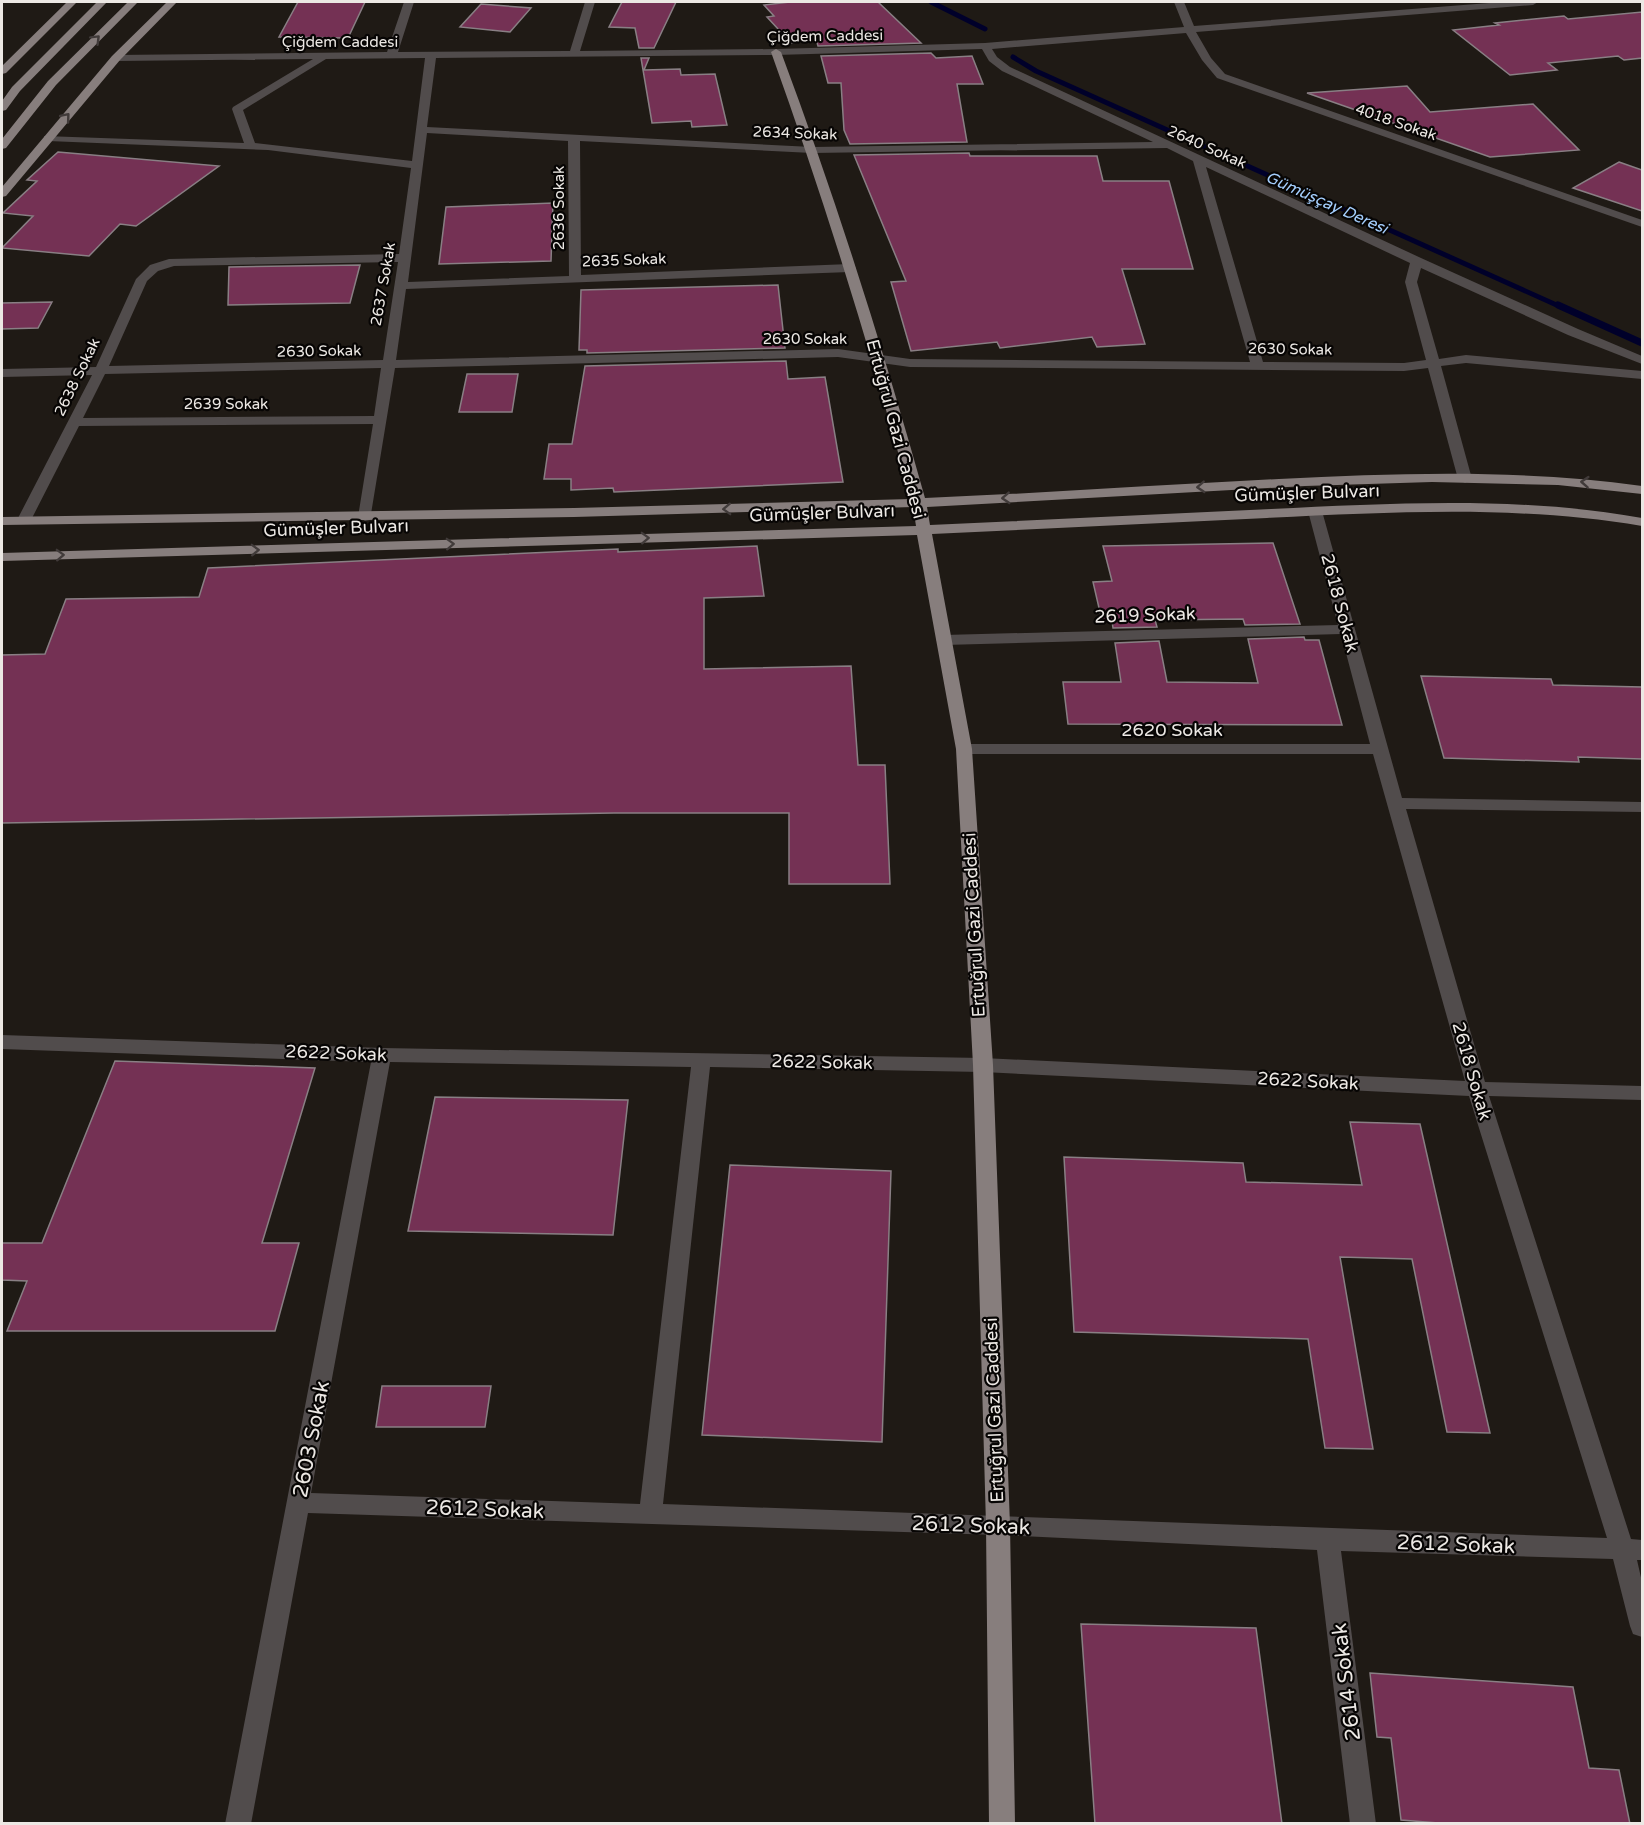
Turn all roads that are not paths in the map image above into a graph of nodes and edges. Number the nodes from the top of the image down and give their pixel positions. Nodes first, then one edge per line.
1 (72, 2) edge
2 (102, 2) edge
3 (133, 2) edge
4 (172, 2) edge
5 (410, 2) edge
6 (590, 2) edge
7 (1179, 2) edge
8 (1533, 2) edge
9 (1189, 30) junction
10 (985, 46) junction
11 (776, 52) junction
12 (574, 54) junction
13 (431, 56) junction
14 (324, 57) junction
15 (391, 57) junction
16 (116, 58) junction
17 (4, 66) edge
18 (2, 108) edge
19 (423, 130) junction
20 (48, 138) junction
21 (574, 138) junction
22 (1167, 145) junction
23 (2, 146) edge
24 (251, 146) junction
25 (812, 150) junction
26 (1198, 159) junction
27 (418, 165) junction
28 (2, 194) edge
29 (1642, 224) edge
30 (405, 258) junction
31 (1417, 261) junction
32 (850, 268) junction
33 (575, 279) junction
34 (399, 286) junction
35 (879, 358) junction
36 (1642, 360) edge
37 (1434, 362) junction
38 (1257, 365) junction
39 (387, 366) junction
40 (100, 372) junction
41 (2, 373) edge
42 (1642, 375) edge
43 (378, 420) junction
44 (74, 422) junction
45 (1465, 478) junction
46 (1642, 490) edge
47 (919, 502) junction
48 (1315, 511) junction
49 (365, 517) junction
50 (24, 520) junction
51 (2, 521) edge
52 (1642, 522) edge
53 (923, 530) junction
54 (2, 557) edge
55 (1347, 629) junction
56 (944, 640) junction
57 (964, 748) junction
58 (1380, 749) junction
59 (1395, 803) junction
60 (1642, 807) edge
61 (2, 1042) edge
62 (382, 1055) junction
63 (701, 1060) junction
64 (983, 1065) junction
65 (1477, 1089) junction
66 (1642, 1093) edge
67 (299, 1503) junction
68 (650, 1515) junction
69 (998, 1525) junction
70 (1328, 1540) junction
71 (1632, 1549) edge
72 (1642, 1626) edge
73 (238, 1824) edge
74 (1002, 1824) edge
75 (1363, 1824) edge

1 - 17 main road
2 - 18 main road
23 -> 3 main road
4 - 16 main road
5 - 15 street
6 - 12 street
7 - 9 street, 4018 Sokak
8 - 9 street, Çiğdem Caddesi
9 - 10 street, Çiğdem Caddesi
9 - 29 street, 4018 Sokak
10 - 11 street, Çiğdem Caddesi
10 - 22 street, 2640 Sokak
11 - 12 street, Çiğdem Caddesi
11 - 25 main road, Ertuğrul Gazi Caddesi
12 - 13 street, Çiğdem Caddesi
13 - 15 street, Çiğdem Caddesi
13 - 19 street, 2637 Sokak
14 - 15 street, Çiğdem Caddesi
14 - 16 street, Çiğdem Caddesi
14 - 24 street
20 -> 16 main road
19 - 21 street, 2634 Sokak
19 - 27 street, 2637 Sokak
20 - 24 street
20 - 28 main road
21 - 25 street, 2634 Sokak
21 - 33 street, 2636 Sokak
22 - 25 street, 2634 Sokak
22 - 26 street, 2640 Sokak
24 - 27 street
25 - 32 main road, Ertuğrul Gazi Caddesi
26 - 31 street, 2640 Sokak
26 - 38 street
27 - 30 street, 2637 Sokak
30 - 34 street, 2637 Sokak
30 - 40 street, 2638 Sokak
31 - 36 street, 2640 Sokak
31 - 37 street
32 - 33 street, 2635 Sokak
32 - 35 main road, Ertuğrul Gazi Caddesi
33 - 34 street, 2635 Sokak
34 - 39 street, 2637 Sokak
35 - 38 street, 2630 Sokak
35 - 39 street, 2630 Sokak
35 - 47 main road, Ertuğrul Gazi Caddesi
37 - 38 street, 2630 Sokak
37 - 42 street, 2630 Sokak
37 - 45 street
39 - 40 street, 2630 Sokak
39 - 43 street, 2637 Sokak
40 - 41 street, 2630 Sokak
40 - 44 street, 2638 Sokak
43 - 44 street, 2639 Sokak
43 - 49 street, 2637 Sokak
44 - 50 street, 2638 Sokak
46 -> 45 main road, Gümüşler Bulvarı
45 -> 47 main road, Gümüşler Bulvarı
47 -> 49 main road, Gümüşler Bulvarı
47 - 53 main road, Ertuğrul Gazi Caddesi
48 - 52 main road, Gümüşler Bulvarı
48 - 53 main road, Gümüşler Bulvarı
48 - 55 street, 2618 Sokak
49 - 50 main road, Gümüşler Bulvarı
50 - 51 main road, Gümüşler Bulvarı
54 -> 53 main road, Gümüşler Bulvarı
53 - 56 main road, Ertuğrul Gazi Caddesi
55 - 56 street, 2619 Sokak
55 - 58 street, 2618 Sokak
56 - 57 main road, Ertuğrul Gazi Caddesi
57 - 58 street, 2620 Sokak
57 - 64 main road, Ertuğrul Gazi Caddesi
58 - 59 street, 2618 Sokak
59 - 60 street
59 - 65 street, 2618 Sokak
61 - 62 street, 2622 Sokak
62 - 63 street, 2622 Sokak
62 - 67 street, 2603 Sokak
63 - 64 street, 2622 Sokak
63 - 68 street
64 - 65 street, 2622 Sokak
64 - 69 main road, Ertuğrul Gazi Caddesi
65 - 66 street, 2622 Sokak
65 - 71 street, 2618 Sokak
67 - 68 street, 2612 Sokak
67 - 73 street, 2603 Sokak
68 - 69 street, 2612 Sokak
69 - 70 street, 2612 Sokak
69 - 74 main road, Ertuğrul Gazi Caddesi
70 - 71 street, 2612 Sokak
70 - 75 street, 2614 Sokak
71 - 72 street, 2618 Sokak

